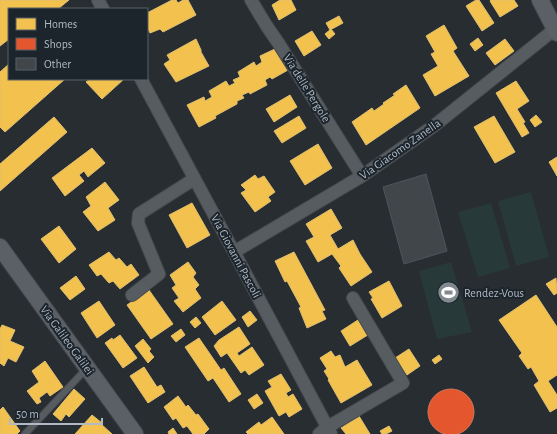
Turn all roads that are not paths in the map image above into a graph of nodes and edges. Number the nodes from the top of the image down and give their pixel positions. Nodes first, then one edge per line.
1 (251, 0) edge
2 (540, 0) edge
3 (556, 31) edge
4 (142, 80) edge
5 (362, 176) junction
6 (195, 180) junction
7 (0, 247) edge
8 (234, 252) junction
9 (132, 295) dead end
10 (353, 298) dead end
11 (88, 368) junction
12 (325, 432) edge
13 (132, 433) edge
14 (25, 434) edge

1 - 5 street, Via delle Pergole
2 - 3 main road
3 - 5 street, Via Giacomo Zanella
4 - 6 street, Via Giovanni Pascoli
5 - 8 street, Via Giacomo Zanella
6 - 8 street, Via Giovanni Pascoli
6 - 9 street
7 - 11 main road, Via Galileo Galilei
8 - 12 street, Via Giovanni Pascoli
10 - 12 street
11 - 13 main road, Via Galileo Galilei
11 - 14 lane

